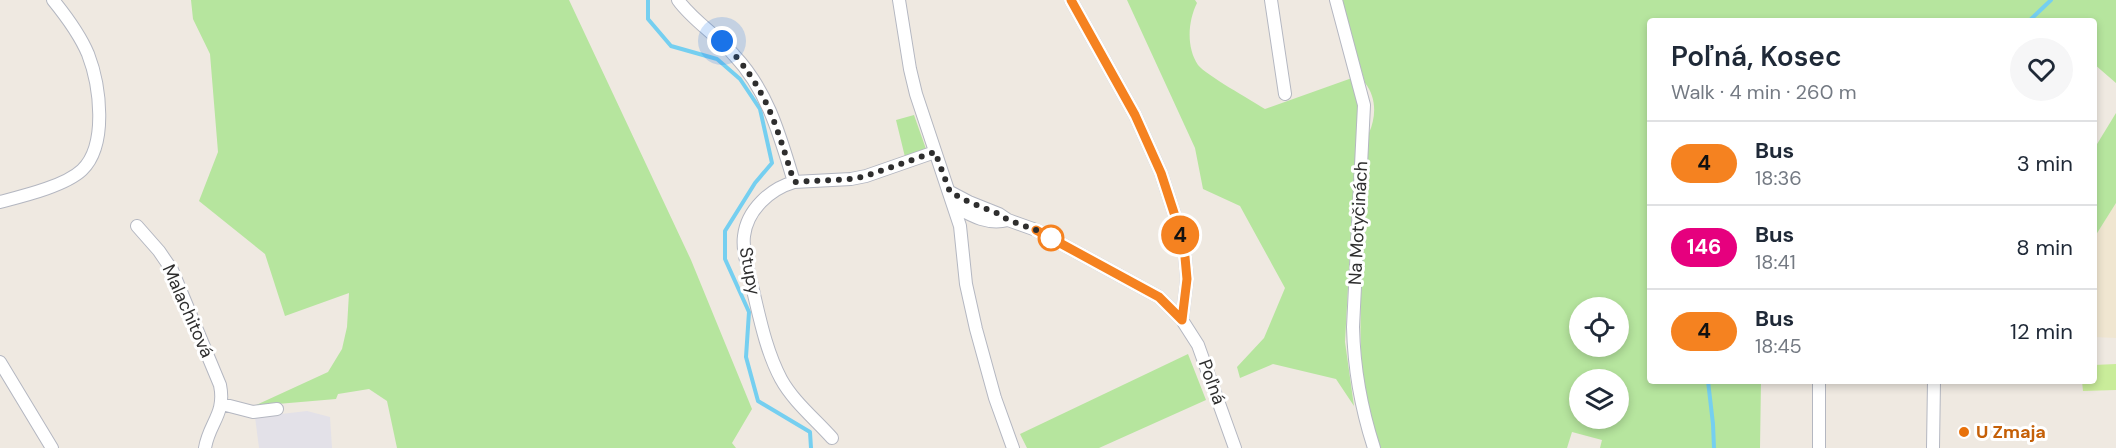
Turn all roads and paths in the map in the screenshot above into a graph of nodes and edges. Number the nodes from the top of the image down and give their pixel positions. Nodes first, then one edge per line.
1 (53, 0) edge
2 (678, 0) edge
3 (899, 0) edge
4 (1071, 0) edge
5 (1271, 0) edge
6 (1336, 0) edge
7 (1285, 94) dead end
8 (935, 152) junction
9 (794, 182) junction
10 (950, 192) junction
11 (0, 202) edge
12 (954, 206) junction
13 (979, 206) junction
14 (968, 214) junction
15 (982, 220) junction
16 (1008, 220) junction
17 (137, 226) dead end
18 (961, 232) junction
19 (1182, 320) junction
20 (0, 362) edge
21 (1819, 384) edge
22 (1934, 384) edge
23 (222, 404) junction
24 (277, 409) dead end
25 (832, 438) dead end
26 (52, 448) edge
27 (205, 448) edge
28 (1013, 448) edge
29 (1234, 448) edge
30 (1374, 448) edge
31 (1819, 448) edge
32 (1933, 448) edge

1 - 11 street
2 - 9 street
3 - 8 street
4 - 19 street
5 - 7 street
6 - 30 street, Na Motyčinách
8 - 9 street
8 - 10 street
9 - 25 street, Stupy
10 - 12 street
10 - 13 street
12 - 14 street
12 - 18 street
13 - 14 street
13 - 16 street
14 - 15 street
14 - 18 street
15 - 16 street
15 - 18 street
16 - 19 street, Poľná
17 - 23 street, Malachitová
18 - 28 street
19 - 29 street, Poľná
20 - 26 street
21 - 31 street
22 - 32 street
23 - 24 street
23 - 27 street

